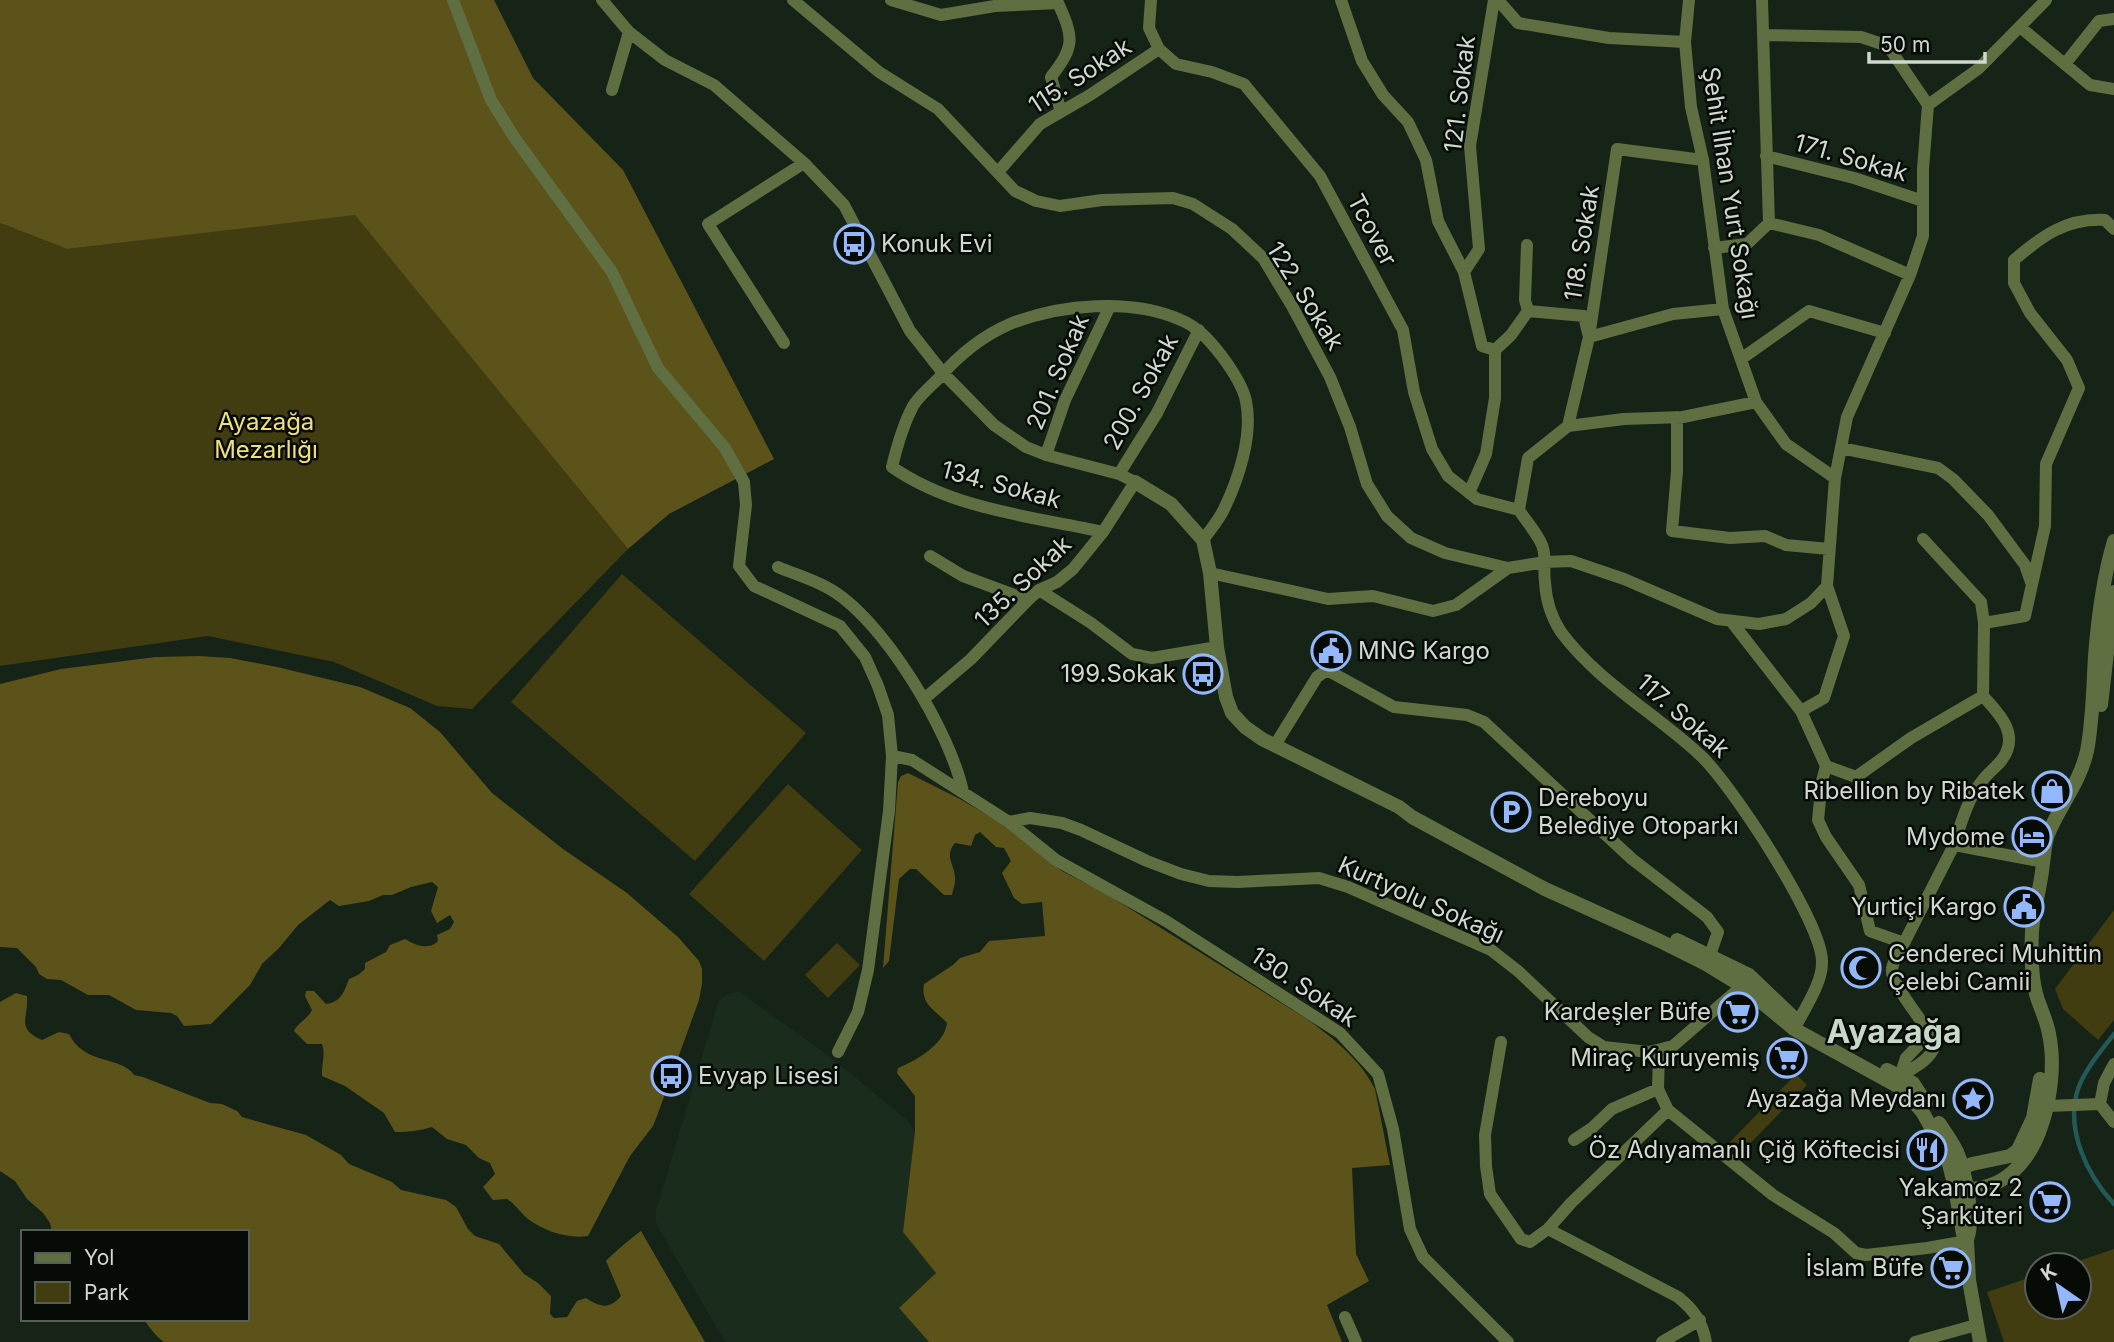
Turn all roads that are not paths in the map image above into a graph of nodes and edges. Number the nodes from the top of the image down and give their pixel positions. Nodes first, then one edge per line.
1 (453, 0) edge
2 (602, 0) edge
3 (793, 0) edge
4 (891, 0) edge
5 (1152, 0) edge
6 (1341, 0) edge
7 (1496, 0) edge
8 (1762, 0) edge
9 (2046, 0) edge
10 (1687, 1) edge
11 (2114, 19) edge
12 (2020, 27) junction
13 (629, 32) junction
14 (1765, 35) junction
15 (1685, 42) junction
16 (1159, 49) junction
17 (2065, 64) junction
18 (2114, 89) edge
19 (612, 90) dead end
20 (1928, 106) junction
21 (1061, 112) junction
22 (1766, 156) junction
23 (1703, 160) junction
24 (804, 163) junction
25 (998, 172) junction
26 (1923, 201) junction
27 (1769, 223) junction
28 (2114, 229) edge
29 (1527, 245) dead end
30 (1714, 248) junction
31 (1464, 272) junction
32 (1910, 275) junction
33 (1110, 306) junction
34 (1723, 309) junction
35 (1528, 311) junction
36 (1199, 330) junction
37 (1885, 333) junction
38 (1588, 337) junction
39 (784, 343) dead end
40 (1495, 350) junction
41 (1741, 359) junction
42 (943, 373) junction
43 (1756, 402) junction
44 (1677, 417) junction
45 (1568, 426) junction
46 (1841, 447) junction
47 (1046, 456) junction
48 (1119, 474) junction
49 (1835, 478) junction
50 (1135, 482) junction
51 (1469, 492) junction
52 (1518, 510) junction
53 (1103, 532) junction
54 (1923, 539) dead end
55 (1203, 540) junction
56 (2114, 541) edge
57 (1829, 549) junction
58 (930, 556) dead end
59 (1545, 562) junction
60 (778, 567) dead end
61 (1508, 568) junction
62 (1210, 573) junction
63 (1827, 586) junction
64 (2033, 587) junction
65 (1039, 590) junction
66 (2114, 592) edge
67 (1028, 600) junction
68 (1731, 621) junction
69 (1984, 623) junction
70 (1217, 647) junction
71 (1983, 696) junction
72 (923, 699) junction
73 (1801, 711) junction
74 (1275, 745) junction
75 (892, 755) junction
76 (1826, 766) junction
77 (963, 792) junction
78 (1009, 822) junction
79 (1954, 845) junction
80 (2044, 862) junction
81 (1904, 943) junction
82 (1708, 960) junction
83 (1746, 981) junction
84 (2041, 1010) junction
85 (1796, 1025) junction
86 (1501, 1042) dead end
87 (1659, 1051) junction
88 (838, 1052) dead end
89 (2114, 1064) edge
90 (1897, 1080) junction
91 (1658, 1089) junction
92 (2100, 1104) junction
93 (2047, 1106) junction
94 (1668, 1110) junction
95 (2114, 1122) edge
96 (1574, 1140) dead end
97 (1957, 1169) junction
98 (1960, 1189) junction
99 (1548, 1229) junction
100 (1967, 1240) junction
101 (1346, 1317) dead end
102 (1700, 1320) junction
103 (1976, 1325) junction
104 (1356, 1342) edge
105 (1508, 1342) edge
106 (1662, 1342) edge
107 (1706, 1342) edge
108 (1915, 1342) edge
109 (1980, 1342) edge

1 - 75 street
2 - 13 street
3 - 25 street, 122. Sokak
4 - 21 street
5 - 16 street
6 - 31 street
7 - 15 street, Şehit İlhan Yurt Sokağı
7 - 31 street, 121. Sokak
8 - 14 street
9 - 12 street
10 - 15 street, Şehit İlhan Yurt Sokağı
11 - 17 street
12 - 17 street
12 - 20 street
13 - 19 street
13 - 24 street
14 - 20 street
14 - 22 street
15 - 23 street, Şehit İlhan Yurt Sokağı
16 - 21 street, 115. Sokak
16 - 51 street, Tcover
17 - 18 street
20 - 26 street
21 - 25 street, 115. Sokak
22 - 26 street, 171. Sokak
22 - 27 street
23 - 30 street, Şehit İlhan Yurt Sokağı
23 - 38 street, 118. Sokak
24 - 39 street
24 - 42 street
25 - 61 street, 122. Sokak
26 - 32 street
27 - 30 street
27 - 32 street
28 - 64 street
29 - 35 street
30 - 34 street, Şehit İlhan Yurt Sokağı
31 - 40 street
32 - 37 street
33 - 36 street
33 - 42 street
33 - 47 street, 201. Sokak
34 - 38 street
34 - 41 street, Şehit İlhan Yurt Sokağı
35 - 38 street
35 - 40 street
36 - 48 street, 200. Sokak
36 - 55 street
37 - 41 street
37 - 46 street
38 - 45 street, 118. Sokak
40 - 51 street
41 - 43 street, Şehit İlhan Yurt Sokağı
42 - 47 street
42 - 53 street, 134. Sokak
43 - 44 street
43 - 49 street, Şehit İlhan Yurt Sokağı
44 - 45 street
44 - 57 street
45 - 52 street
46 - 49 street
46 - 64 street
47 - 48 street
48 - 50 street
49 - 57 street
50 - 53 street, 135. Sokak
50 - 55 street
51 - 52 street, Tcover
52 - 59 street, 117. Sokak
53 - 65 street, 135. Sokak
54 - 69 street
55 - 62 street
56 - 80 street
57 - 63 street
58 - 67 street
59 - 61 street
59 - 68 street
59 - 85 street, 117. Sokak
60 - 72 street
61 - 62 street
62 - 70 street
63 - 68 street
63 - 73 street
64 - 69 street
65 - 67 street, 135. Sokak
65 - 70 street
66 - 80 street
67 - 72 street, 135. Sokak
68 - 73 street
69 - 71 street
70 - 74 street
71 - 76 street
71 - 79 street
72 - 77 street
73 - 76 street
74 - 82 street
74 - 82 street
75 - 77 street
75 - 88 street
76 - 81 street
77 - 78 street
78 - 87 street, Kurtyolu Sokağı
78 - 105 street, 130. Sokak
79 - 80 street
79 - 81 street
80 - 84 street
81 - 90 street
82 - 83 street
83 - 85 street
83 - 87 street
84 - 93 street
84 - 97 street
85 - 90 street
86 - 99 street
87 - 91 street
89 - 92 street
90 - 97 street
91 - 94 street
91 - 96 street
92 - 93 street
92 - 95 street
93 - 98 street
94 - 99 street
94 - 100 street
97 - 98 street
98 - 100 street
99 - 102 street
100 - 103 street
101 - 104 street
102 - 106 street
102 - 107 street
103 - 108 street
103 - 109 street

